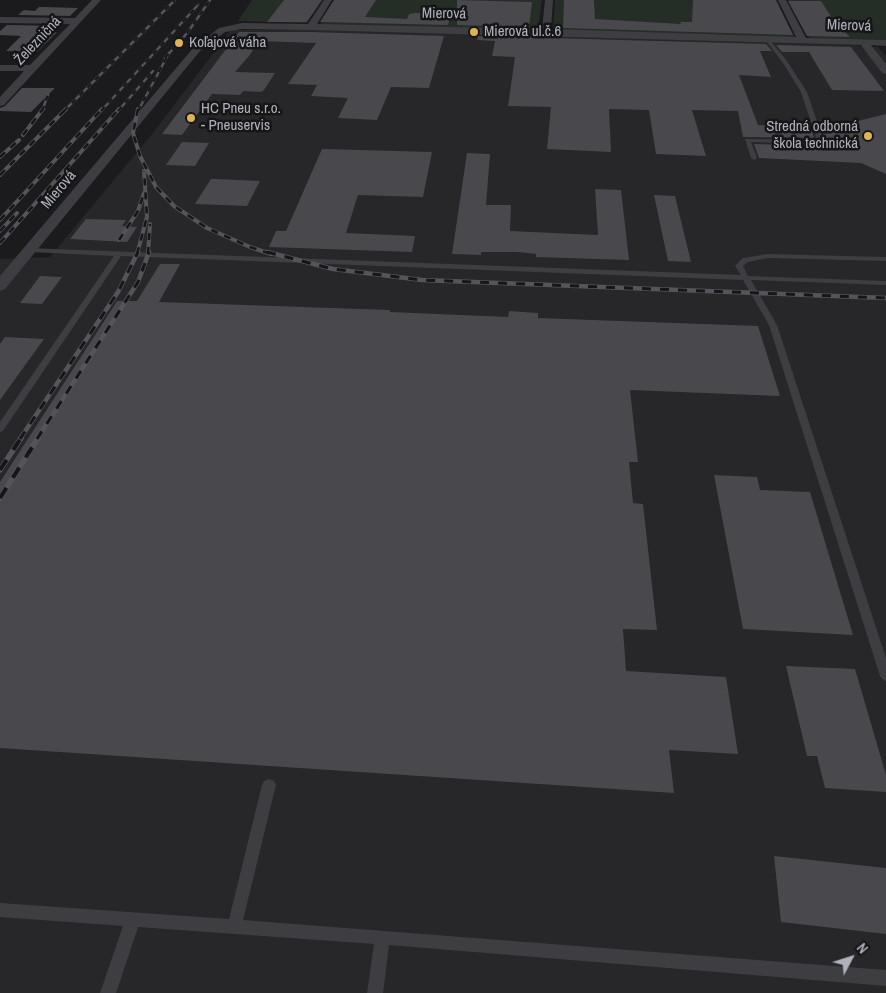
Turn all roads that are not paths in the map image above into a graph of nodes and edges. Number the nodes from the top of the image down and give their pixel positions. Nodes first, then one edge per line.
1 (97, 0) edge
2 (328, 0) edge
3 (548, 0) edge
4 (782, 0) edge
5 (0, 20) edge
6 (77, 21) junction
7 (311, 27) junction
8 (546, 32) junction
9 (766, 40) junction
10 (804, 41) junction
11 (864, 43) junction
12 (886, 43) edge
13 (0, 68) edge
14 (32, 68) junction
15 (886, 71) edge
16 (0, 103) edge
17 (754, 158) dead end
18 (30, 250) junction
19 (119, 254) junction
20 (886, 260) edge
21 (746, 279) junction
22 (886, 283) edge
23 (0, 286) edge
24 (0, 429) edge
25 (886, 676) edge
26 (269, 785) dead end
27 (0, 910) edge
28 (133, 920) junction
29 (234, 927) junction
30 (382, 937) junction
31 (886, 978) edge
32 (108, 993) edge
33 (375, 993) edge

1 - 6 street, Železničná
2 - 7 street
3 - 8 street
4 - 10 street
5 - 6 street
6 - 14 street, Železničná
7 - 8 street, Mierová
7 - 18 street, Mierová
8 - 9 street, Mierová
9 - 10 street, Mierová
9 - 17 lane
10 - 11 street, Mierová
11 - 12 street, Mierová
11 - 15 street
13 - 14 street
14 - 16 street, Železničná
18 - 19 lane
18 - 23 street, Mierová
19 - 21 lane
19 - 24 lane
20 - 21 lane
21 - 22 lane
21 - 25 lane
26 - 29 lane
27 - 28 lane
28 - 29 lane
28 - 32 lane
29 - 30 lane
30 - 31 lane
30 - 33 lane

